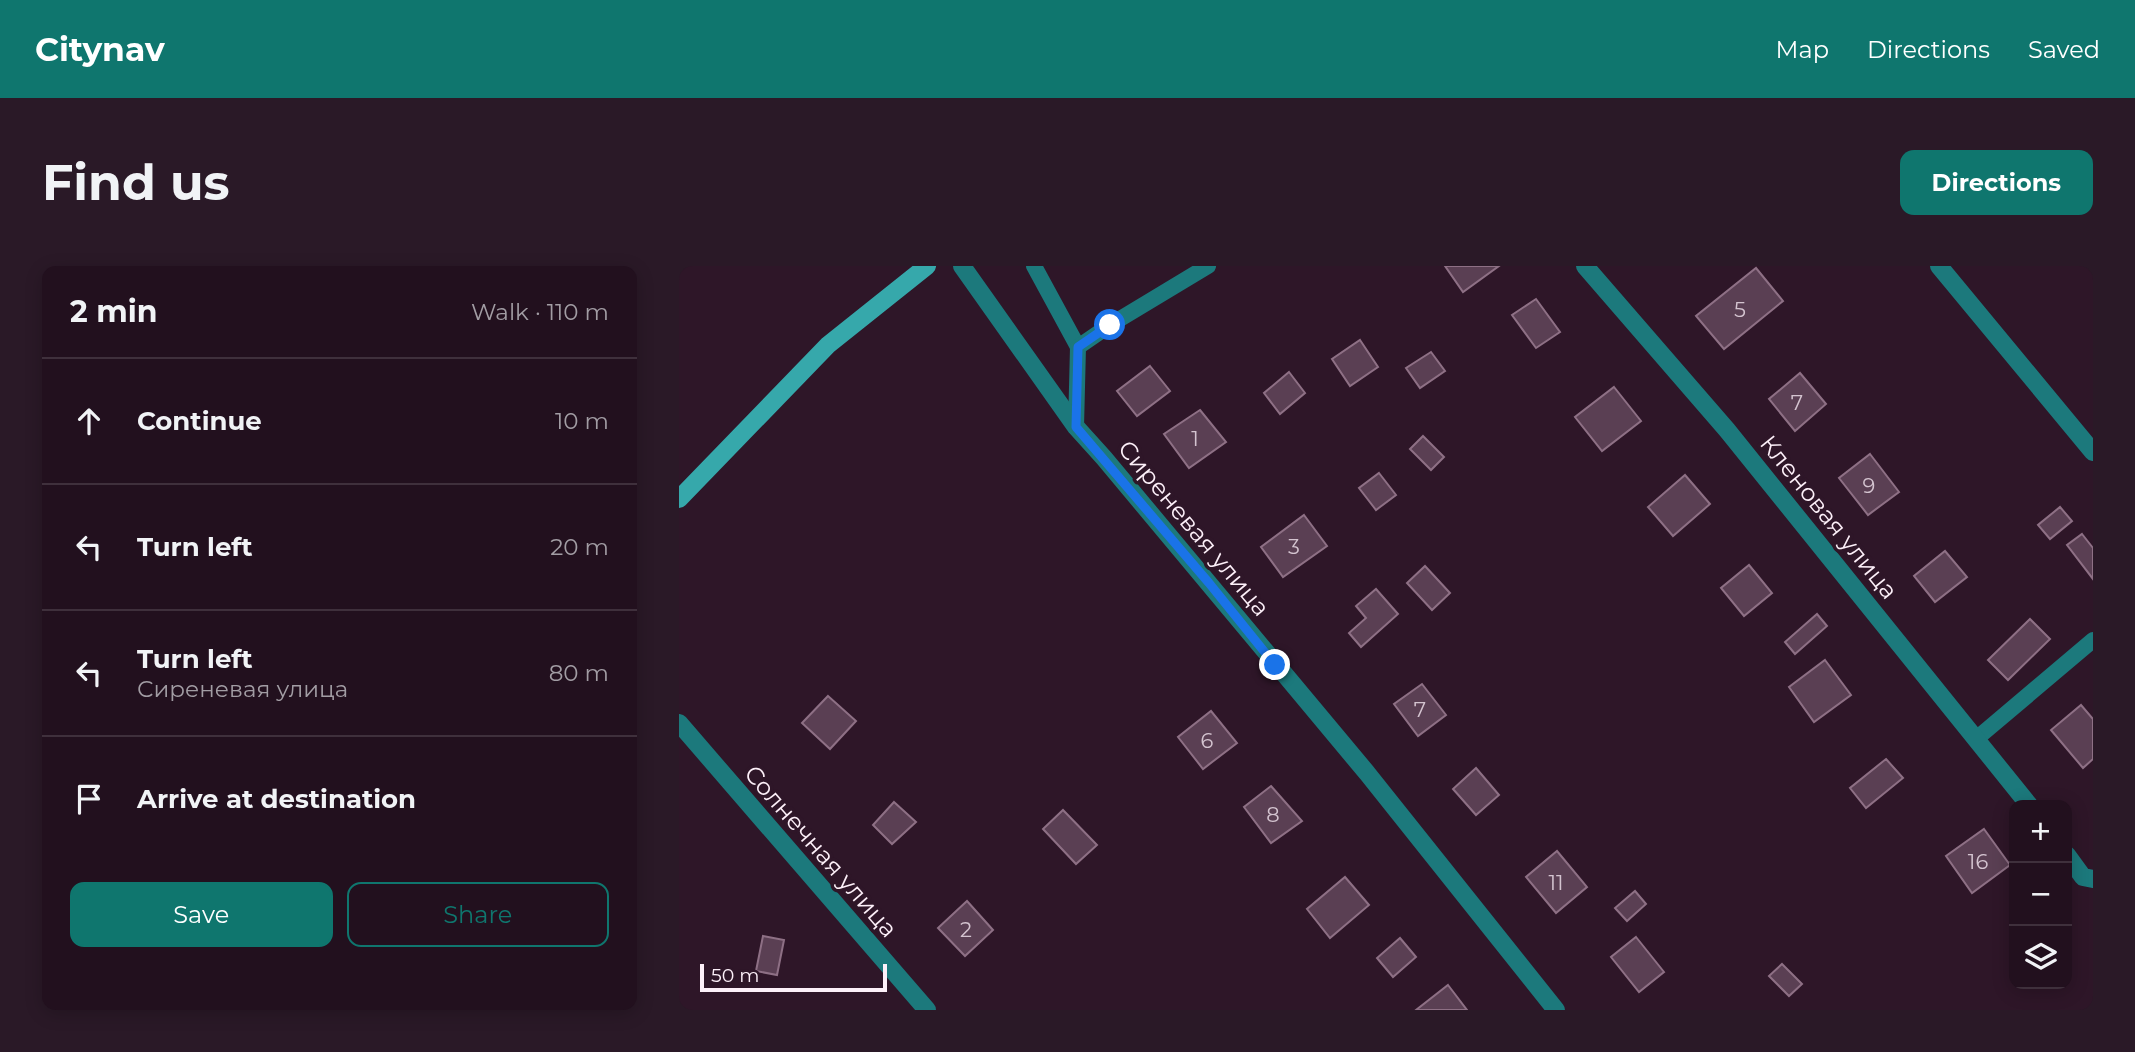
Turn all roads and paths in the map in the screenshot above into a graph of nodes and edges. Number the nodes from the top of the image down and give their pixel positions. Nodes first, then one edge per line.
1 (926, 266) edge
2 (962, 266) edge
3 (1034, 266) edge
4 (1208, 266) edge
5 (1585, 266) edge
6 (1939, 266) edge
7 (1078, 347) junction
8 (1076, 427) junction
9 (2093, 452) edge
10 (679, 499) edge
11 (2093, 640) edge
12 (679, 723) edge
13 (1976, 739) junction
14 (2025, 800) edge
15 (2072, 861) edge
16 (2093, 879) edge
17 (927, 1010) edge
18 (1556, 1010) edge

1 - 10 main road
2 - 8 street, Сиреневая улица
3 - 7 lane
4 - 7 lane
5 - 13 street, Кленовая улица
6 - 9 street
7 - 8 lane
8 - 18 street, Сиреневая улица
11 - 13 lane
12 - 17 street, Солнечная улица
13 - 14 street, Кленовая улица
15 - 16 street

